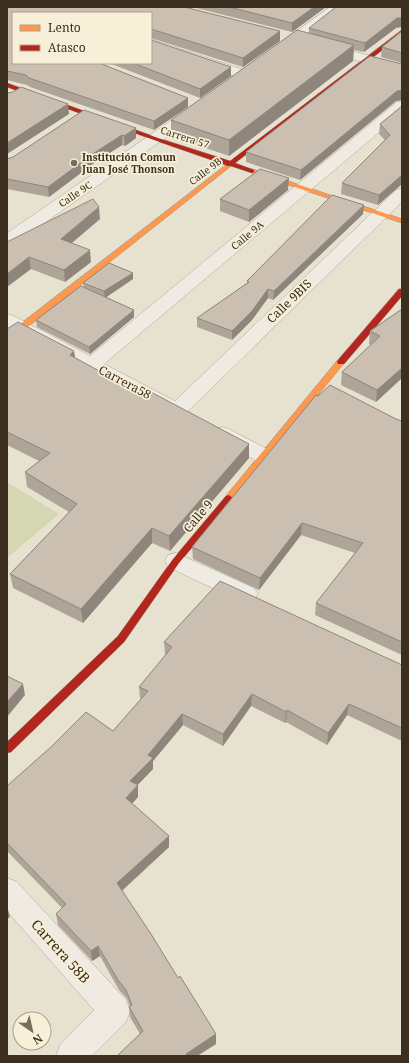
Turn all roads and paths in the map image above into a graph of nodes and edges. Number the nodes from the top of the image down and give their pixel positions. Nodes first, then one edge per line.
1 (338, 7) edge
2 (402, 32) edge
3 (287, 37) junction
4 (152, 43) edge
5 (367, 58) junction
6 (402, 68) edge
7 (245, 75) junction
8 (233, 84) edge
9 (7, 85) edge
10 (22, 89) junction
11 (7, 98) edge
12 (187, 100) edge
13 (402, 105) edge
14 (156, 139) junction
15 (231, 164) junction
16 (303, 188) junction
17 (402, 193) edge
18 (379, 213) junction
19 (402, 221) edge
20 (7, 240) edge
21 (402, 291) edge
22 (14, 324) edge
23 (92, 364) junction
24 (321, 384) junction
25 (341, 394) edge
26 (191, 417) junction
27 (264, 456) junction
28 (176, 560) junction
29 (268, 604) edge
30 (7, 749) edge
31 (7, 891) edge
32 (71, 1056) edge

1 - 3 street
2 - 5 street, Calle 9B
3 - 5 street
3 - 7 street
4 - 7 street
5 - 6 street
5 - 15 street, Calle 9B
7 - 8 street
9 - 10 street, Carrera 57
10 - 11 street
10 - 14 street, Carrera 57
12 - 14 street, Calle 9C
13 - 16 street, Calle 9A
14 - 15 street, Carrera 57
14 - 20 street, Calle 9C
15 - 16 street, Carrera 57
15 - 22 street, Calle 9B
16 - 18 street, Carrera 57
16 - 23 street, Calle 9A
17 - 18 street, Calle 9BIS
18 - 19 street, Carrera 57
18 - 26 street, Calle 9BIS
21 - 24 street, Calle 9
22 - 23 street, Carrera58
23 - 26 street, Carrera58
24 - 25 street
24 - 27 street, Calle 9
26 - 27 street, Carrera58
27 - 28 street, Calle 9
28 - 29 street
28 - 30 street, Calle 9
31 - 32 street, Carrera 58B

